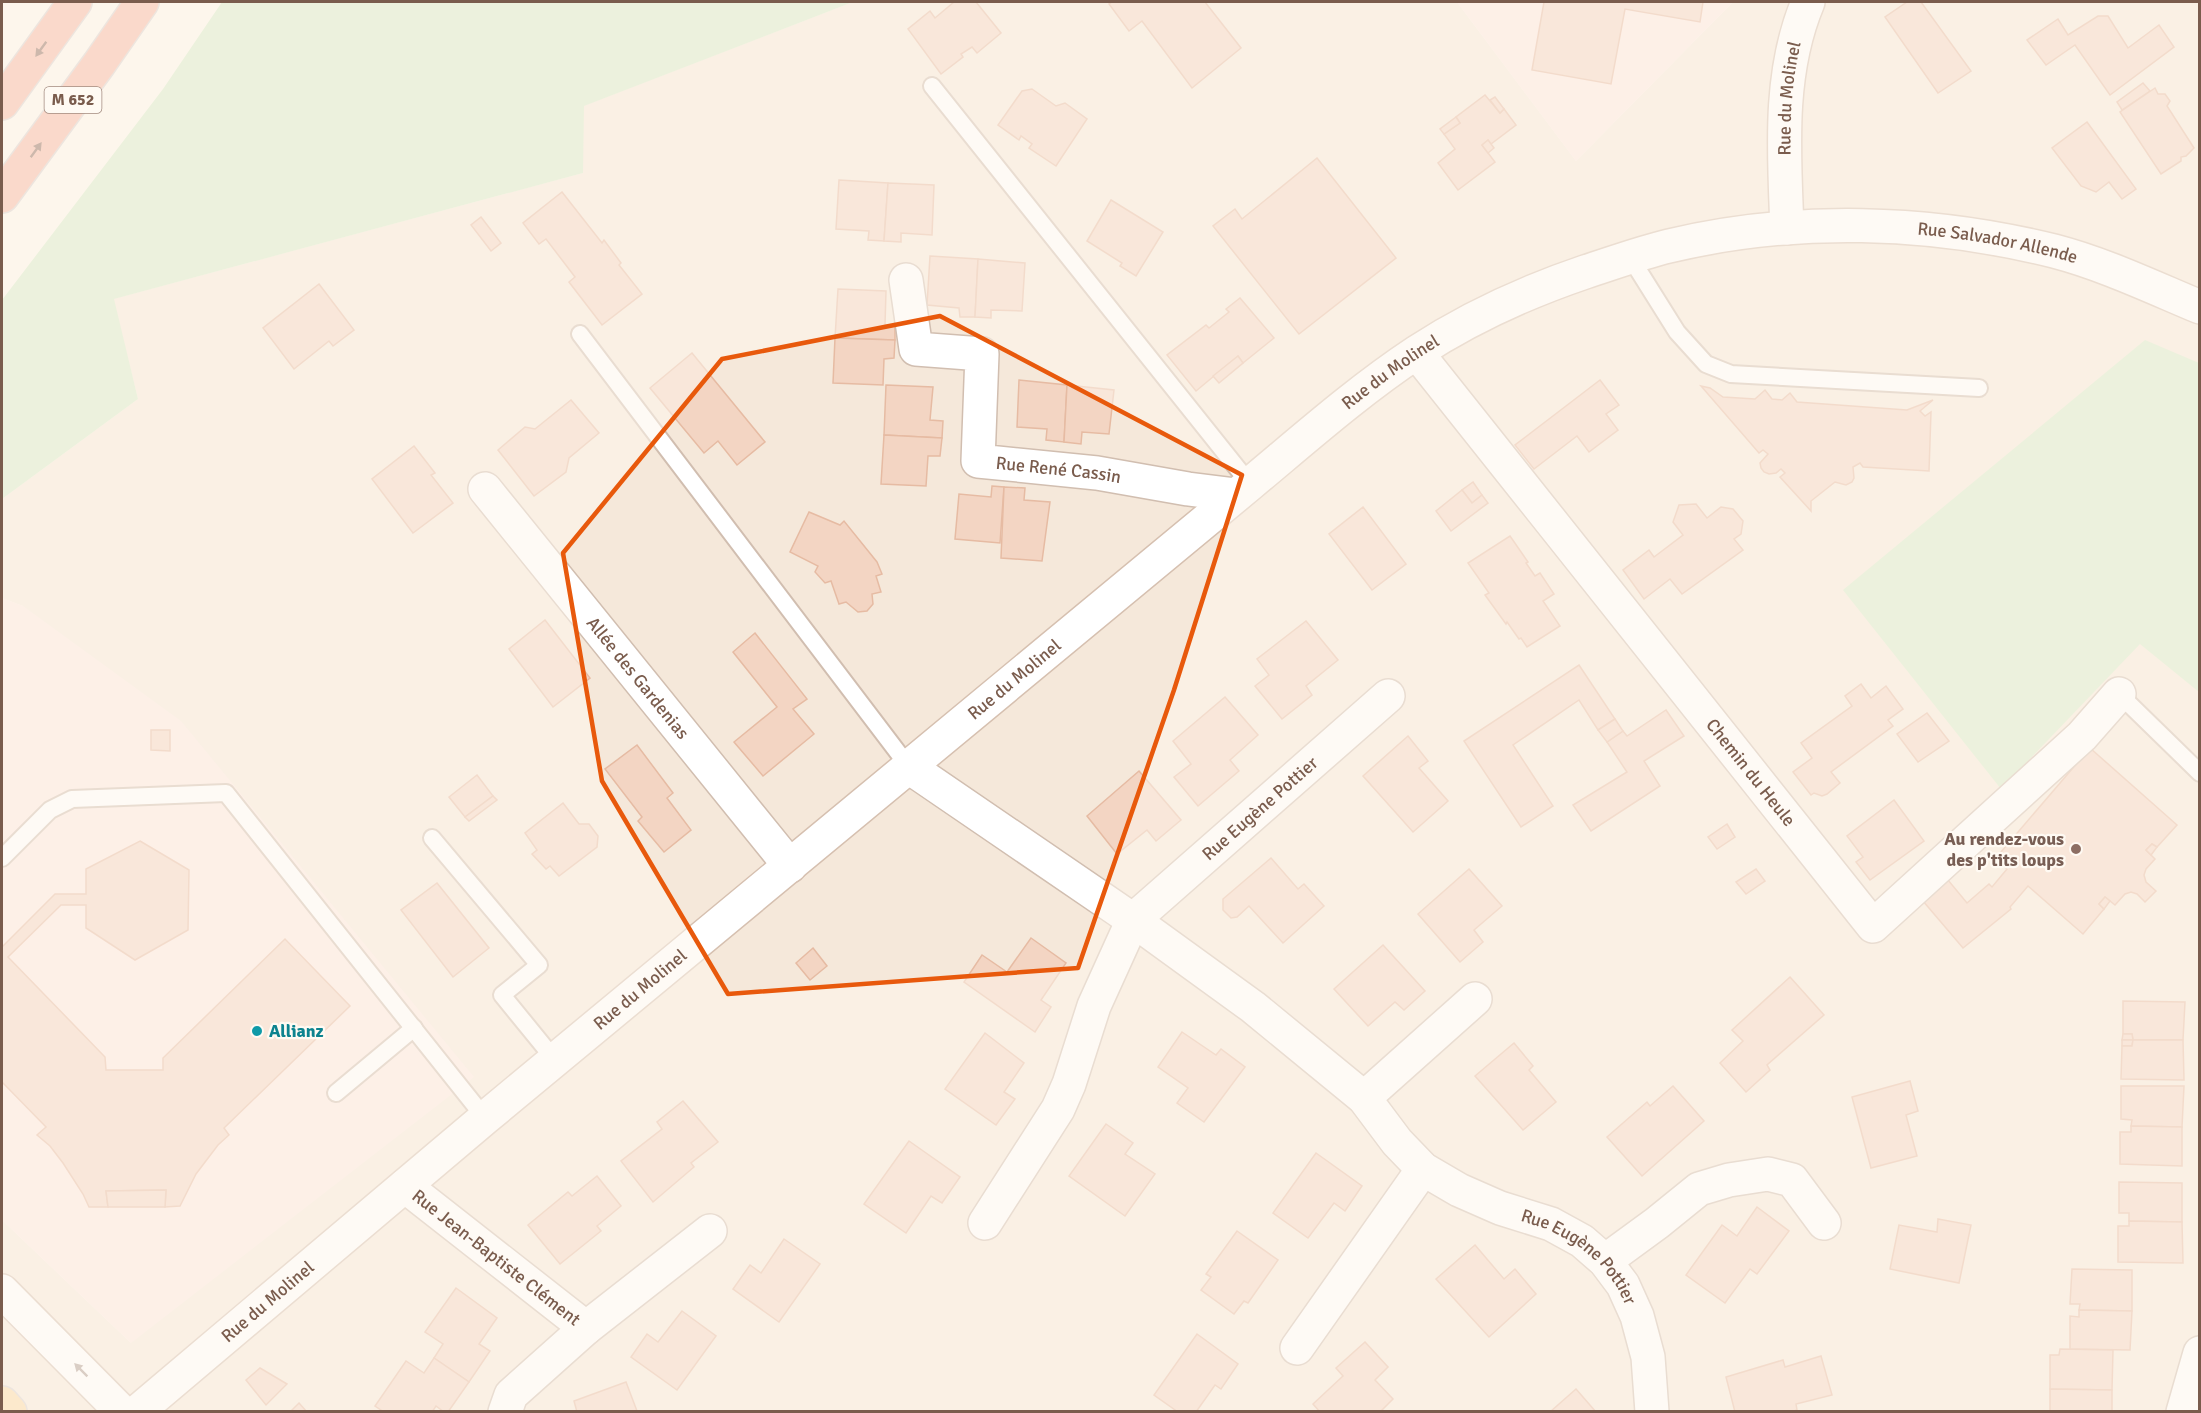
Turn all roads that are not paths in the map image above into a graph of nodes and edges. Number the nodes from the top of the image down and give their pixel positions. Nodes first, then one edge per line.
1 (75, 2) edge
2 (142, 2) edge
3 (164, 2) edge
4 (1807, 2) edge
5 (932, 86) dead end
6 (2, 103) edge
7 (56, 122) junction
8 (2, 196) edge
9 (1787, 228) junction
10 (1630, 257) junction
11 (906, 280) dead end
12 (2199, 307) edge
13 (580, 334) dead end
14 (1417, 352) junction
15 (1979, 388) dead end
16 (485, 489) dead end
17 (1243, 490) junction
18 (2120, 694) joint
19 (1388, 696) dead end
20 (909, 766) junction
21 (2199, 773) edge
22 (432, 838) dead end
23 (2, 858) edge
24 (790, 866) junction
25 (1133, 920) junction
26 (1475, 999) dead end
27 (414, 1028) junction
28 (555, 1060) junction
29 (336, 1093) dead end
30 (1364, 1098) junction
31 (485, 1118) junction
32 (1423, 1169) junction
33 (405, 1186) junction
34 (985, 1222) dead end
35 (1824, 1223) dead end
36 (710, 1231) dead end
37 (1605, 1261) junction
38 (2, 1291) edge
39 (586, 1328) junction
40 (1297, 1348) dead end
41 (2199, 1353) edge
42 (2, 1402) edge
43 (10, 1412) edge
44 (122, 1412) edge
45 (137, 1412) edge
46 (505, 1412) edge
47 (1652, 1412) edge
48 (2183, 1412) edge

1 -> 6 highway, M 652
2 - 7 highway, M 652
3 - 7 highway
4 - 9 street, Rue du Molinel
5 - 17 lane
8 -> 7 highway, M 652
9 - 10 street, Rue du Molinel
9 - 12 street, Rue Salvador Allende
10 - 14 street, Rue du Molinel
10 - 15 lane
11 - 17 street, Rue René Cassin
13 - 20 lane
14 - 17 street, Rue du Molinel
14 - 18 street, Chemin du Heule
16 - 24 street, Allée des Gardenias
17 - 20 street, Rue du Molinel
18 - 21 lane
19 - 25 street, Rue Eugène Pottier
20 - 24 street, Rue du Molinel
20 - 25 street, Rue Eugène Pottier
22 - 28 lane
23 - 27 lane
24 - 28 street, Rue du Molinel
25 - 30 street, Rue Eugène Pottier
25 - 34 street, Rue Eugène Pottier
26 - 30 street
27 - 29 lane
27 - 31 lane
28 - 31 street, Rue du Molinel
30 - 32 street, Rue Eugène Pottier
31 - 33 street, Rue du Molinel
32 - 37 street, Rue Eugène Pottier
32 - 40 street
33 - 39 street, Rue Jean-Baptiste Clément
33 - 45 street, Rue du Molinel
35 - 37 street
36 - 39 street, Rue Jean-Baptiste Clément
37 - 47 street, Rue Eugène Pottier
44 -> 38 street
39 - 46 street, Rue Jean-Baptiste Clément
41 - 48 street
42 - 43 main road

